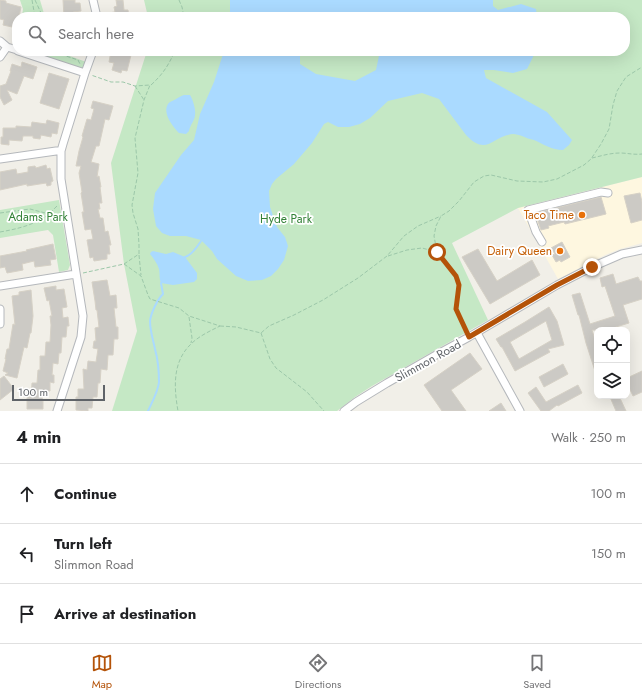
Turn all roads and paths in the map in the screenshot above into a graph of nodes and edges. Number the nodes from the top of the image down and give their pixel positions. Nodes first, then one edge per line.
1 (32, 0) edge
2 (35, 0) edge
3 (93, 0) edge
4 (179, 0) edge
5 (34, 12) edge
6 (41, 12) edge
7 (96, 12) edge
8 (183, 12) edge
9 (0, 42) edge
10 (7, 47) junction
11 (12, 49) edge
12 (36, 56) edge
13 (66, 56) edge
14 (92, 56) edge
15 (172, 56) edge
16 (0, 57) edge
17 (642, 68) edge
18 (88, 71) junction
19 (150, 85) junction
20 (135, 86) junction
21 (144, 100) junction
22 (61, 151) junction
23 (642, 154) edge
24 (0, 159) edge
25 (591, 159) junction
26 (608, 194) dead end
27 (60, 202) dead end
28 (0, 213) edge
29 (49, 214) junction
30 (441, 216) junction
31 (63, 221) dead end
32 (0, 232) edge
33 (542, 242) dead end
34 (642, 250) edge
35 (437, 252) junction
36 (139, 254) junction
37 (387, 256) junction
38 (124, 264) junction
39 (79, 274) junction
40 (141, 276) junction
41 (0, 286) edge
42 (0, 309) edge
43 (189, 316) junction
44 (0, 324) edge
45 (220, 326) junction
46 (261, 333) junction
47 (477, 333) junction
48 (469, 337) junction
49 (190, 344) junction
50 (58, 411) edge
51 (178, 411) edge
52 (324, 411) edge
53 (344, 411) edge
54 (520, 411) edge

1 - 5 path
2 - 6 path
3 - 7 street
4 - 8 path
9 - 10 street
10 - 11 street
10 - 16 street
12 - 18 street
13 - 18 path
14 - 18 street
15 - 19 path
17 - 25 path
18 - 20 path
18 - 22 street
19 - 20 path
19 - 21 path
20 - 21 path
21 - 36 path
22 - 24 street
22 - 39 street
23 - 25 path
25 - 30 path
26 - 33 street
27 - 29 path
28 - 29 path
29 - 31 path
29 - 32 path
30 - 35 path
30 - 37 path
34 - 47 street, Slimmon Road
35 - 37 path
35 - 48 path
36 - 38 path
36 - 40 path
37 - 46 path
38 - 39 path
38 - 40 path
39 - 41 street
39 - 50 street
40 - 43 path
42 - 44 street
43 - 45 path
43 - 49 path
45 - 46 path
45 - 49 path
46 - 52 path
47 - 48 street, Slimmon Road
47 - 54 street
48 - 53 street, Slimmon Road
49 - 51 path

